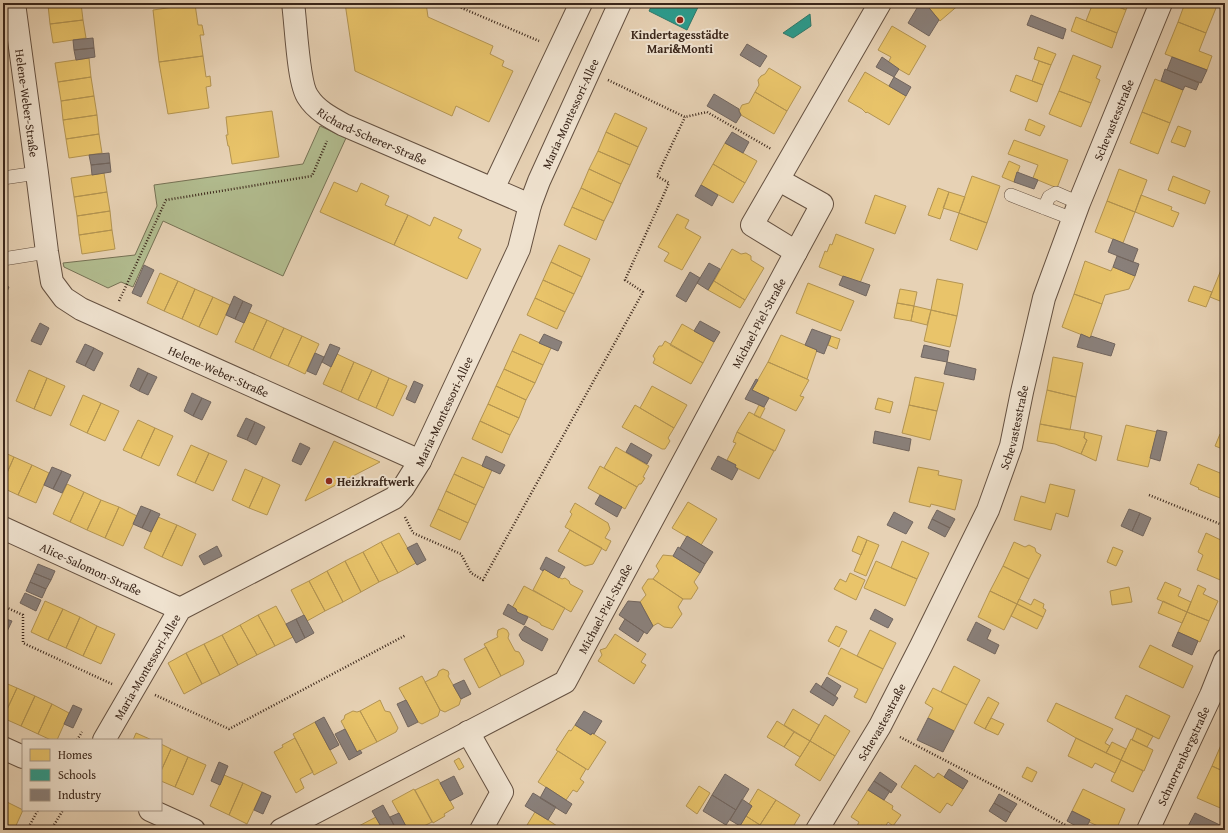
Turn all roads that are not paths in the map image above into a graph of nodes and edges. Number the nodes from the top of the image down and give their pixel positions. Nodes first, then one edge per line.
1 (14, 3) edge
2 (293, 3) edge
3 (581, 3) edge
4 (620, 3) edge
5 (880, 3) edge
6 (1161, 3) edge
7 (10, 33) edge
8 (37, 173) junction
9 (3, 178) edge
10 (779, 180) junction
11 (493, 189) junction
12 (1011, 195) dead end
13 (530, 205) junction
14 (1044, 208) junction
15 (1076, 211) junction
16 (47, 252) junction
17 (796, 252) junction
18 (3, 258) edge
19 (420, 462) junction
20 (3, 528) edge
21 (180, 609) junction
22 (1225, 660) edge
23 (468, 732) junction
24 (105, 739) edge
25 (3, 748) edge
26 (22, 757) edge
27 (152, 811) edge
28 (194, 830) edge
29 (281, 830) edge
30 (481, 830) edge
31 (817, 830) edge
32 (1148, 830) edge

1 - 7 street, Helene-Weber-Straße
2 - 11 street, Richard-Scherer-Straße
3 - 11 street
4 - 13 street, Maria-Montessori-Allee
5 - 10 street
6 - 15 street, Schevastesstraße
7 - 8 street, Helene-Weber-Straße
8 - 9 lane, Helene-Weber-Straße
8 - 16 street, Helene-Weber-Straße
10 - 17 street, Michael-Piel-Straße
10 - 17 street
11 - 13 street, Richard-Scherer-Straße
12 - 14 lane
13 - 19 street, Maria-Montessori-Allee
14 - 15 lane
14 - 15 lane
15 - 31 street, Schevastesstraße
16 - 18 lane
16 - 19 street, Helene-Weber-Straße
17 - 23 street, Michael-Piel-Straße
19 - 21 street, Maria-Montessori-Allee
20 - 21 street, Alice-Salomon-Straße
21 - 24 street, Maria-Montessori-Allee
22 - 32 street, Schnorrenbergstraße
23 - 29 street, Michael-Piel-Straße
23 - 30 street
25 - 26 street
27 - 28 street

